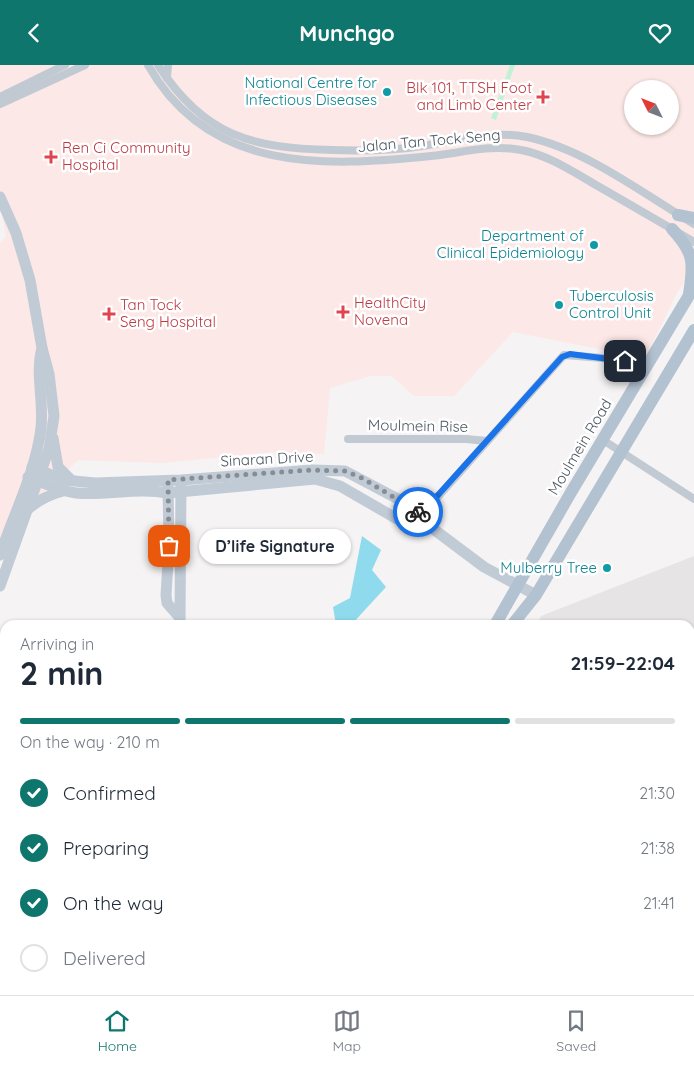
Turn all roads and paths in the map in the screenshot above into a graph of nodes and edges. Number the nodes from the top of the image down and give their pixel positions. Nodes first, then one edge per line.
1 (65, 65) edge
2 (85, 65) edge
3 (148, 65) edge
4 (158, 65) edge
5 (168, 65) edge
6 (166, 78) junction
7 (0, 97) edge
8 (0, 104) edge
9 (0, 197) edge
10 (678, 215) junction
11 (694, 218) edge
12 (694, 224) edge
13 (672, 229) junction
14 (694, 243) edge
15 (691, 292) edge
16 (694, 330) edge
17 (42, 348) junction
18 (648, 366) junction
19 (52, 437) junction
20 (348, 439) dead end
21 (604, 440) junction
22 (486, 441) junction
23 (623, 452) junction
24 (35, 474) junction
25 (168, 480) junction
26 (75, 483) junction
27 (181, 486) junction
28 (63, 491) junction
29 (168, 493) junction
30 (694, 499) edge
31 (26, 512) junction
32 (421, 514) junction
33 (428, 525) junction
34 (411, 527) junction
35 (0, 555) edge
36 (520, 583) junction
37 (0, 586) edge
38 (536, 595) junction
39 (498, 620) edge
40 (516, 620) edge

1 - 7 street
2 - 8 street
3 - 13 street, Jalan Tan Tock Seng
4 - 6 street, Jalan Tan Tock Seng
5 - 6 street
6 - 10 street, Jalan Tan Tock Seng
9 - 17 street
10 - 11 main road
10 - 12 street, Jalan Tan Tock Seng
13 - 14 street, Jalan Tan Tock Seng
13 - 15 main road
15 - 18 main road, Moulmein Road
16 - 23 main road
17 - 19 street
17 - 24 street
18 - 21 main road, Moulmein Road
18 - 22 street, Moulmein Rise
19 - 24 street
19 - 26 street
20 - 22 street, Moulmein Rise
21 - 23 street
21 - 36 main road, Moulmein Road
22 - 32 street, Moulmein Rise
23 - 30 street
23 - 38 main road
24 - 26 street, Sinaran Drive
24 - 28 street, Sinaran Drive
24 - 31 street
24 - 35 street
25 - 26 street, Sinaran Drive
25 - 27 street, Sinaran Drive
25 - 29 street
27 - 29 street, Sinaran Drive
27 - 29 street
27 - 32 street, Sinaran Drive
27 - 34 street, Sinaran Drive
28 - 29 street, Sinaran Drive
28 - 31 street
31 - 37 street
32 - 33 street, Sinaran Drive
32 - 34 street, Moulmein Rise
33 - 34 street
33 - 36 street, Sinaran Drive
36 - 38 street, Sinaran Drive
36 - 39 main road, Moulmein Road
38 - 40 main road

